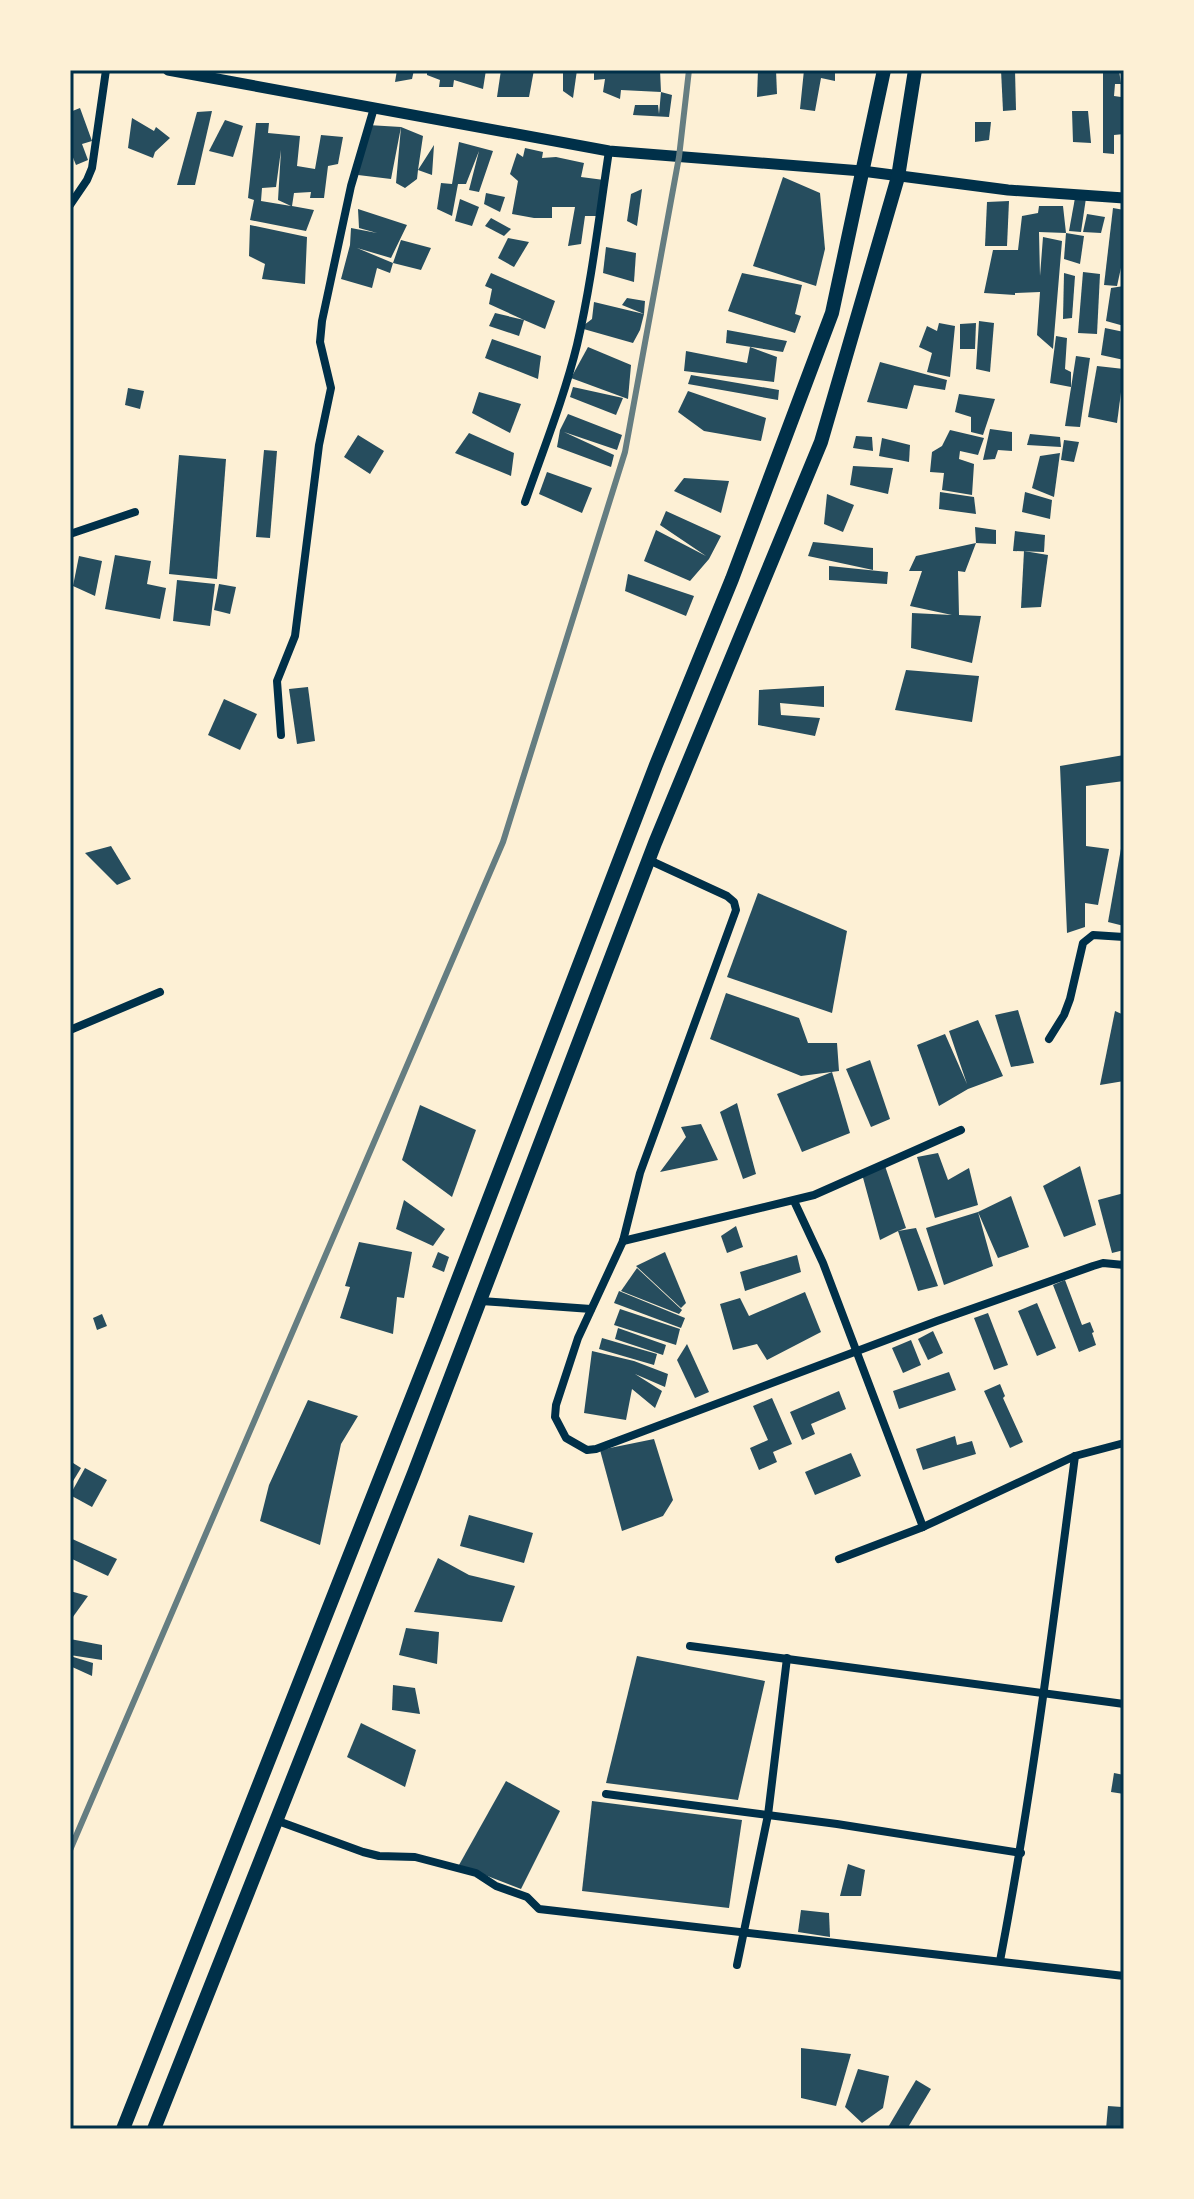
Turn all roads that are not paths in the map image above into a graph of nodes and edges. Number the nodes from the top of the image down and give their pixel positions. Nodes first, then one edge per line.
1 (106, 70) edge
2 (168, 70) edge
3 (884, 70) edge
4 (915, 70) edge
5 (374, 108) junction
6 (609, 151) junction
7 (862, 171) junction
8 (898, 177) junction
9 (1124, 198) edge
10 (70, 205) edge
11 (525, 502) dead end
12 (135, 512) dead end
13 (70, 534) edge
14 (281, 735) dead end
15 (649, 860) junction
16 (1124, 937) edge
17 (160, 992) dead end
18 (70, 1030) edge
19 (1049, 1039) dead end
20 (961, 1130) dead end
21 (794, 1201) junction
22 (623, 1241) junction
23 (1124, 1265) edge
24 (481, 1301) junction
25 (591, 1309) junction
26 (857, 1352) junction
27 (1124, 1443) edge
28 (1075, 1456) junction
29 (923, 1527) junction
30 (839, 1559) dead end
31 (690, 1646) dead end
32 (787, 1658) junction
33 (1045, 1692) junction
34 (1124, 1704) edge
35 (606, 1794) dead end
36 (768, 1815) junction
37 (278, 1821) junction
38 (1021, 1853) junction
39 (744, 1931) junction
40 (1000, 1961) junction
41 (737, 1965) dead end
42 (1124, 1976) edge
43 (123, 2129) edge
44 (154, 2129) edge

1 - 10 street
2 - 5 main road
3 - 7 highway
4 - 8 highway
5 - 6 main road
5 - 14 street
6 - 7 main road
6 - 11 street
7 - 8 main road
7 - 43 highway
8 - 9 main road
8 - 15 highway
12 - 13 street
15 - 22 street
15 - 24 highway
16 - 19 street
17 - 18 street
20 - 21 street
21 - 22 street
21 - 26 street
22 - 25 street
23 - 26 street
24 - 25 street
24 - 37 highway
25 - 26 street
26 - 29 street
27 - 28 street
28 - 29 street
28 - 33 street
29 - 30 street
31 - 32 street
32 - 33 street
32 - 36 street
33 - 34 street
33 - 38 street
35 - 36 street
36 - 38 street
36 - 39 street
37 - 39 street
37 - 44 highway
38 - 40 street
39 - 40 street
39 - 41 street
40 - 42 street

